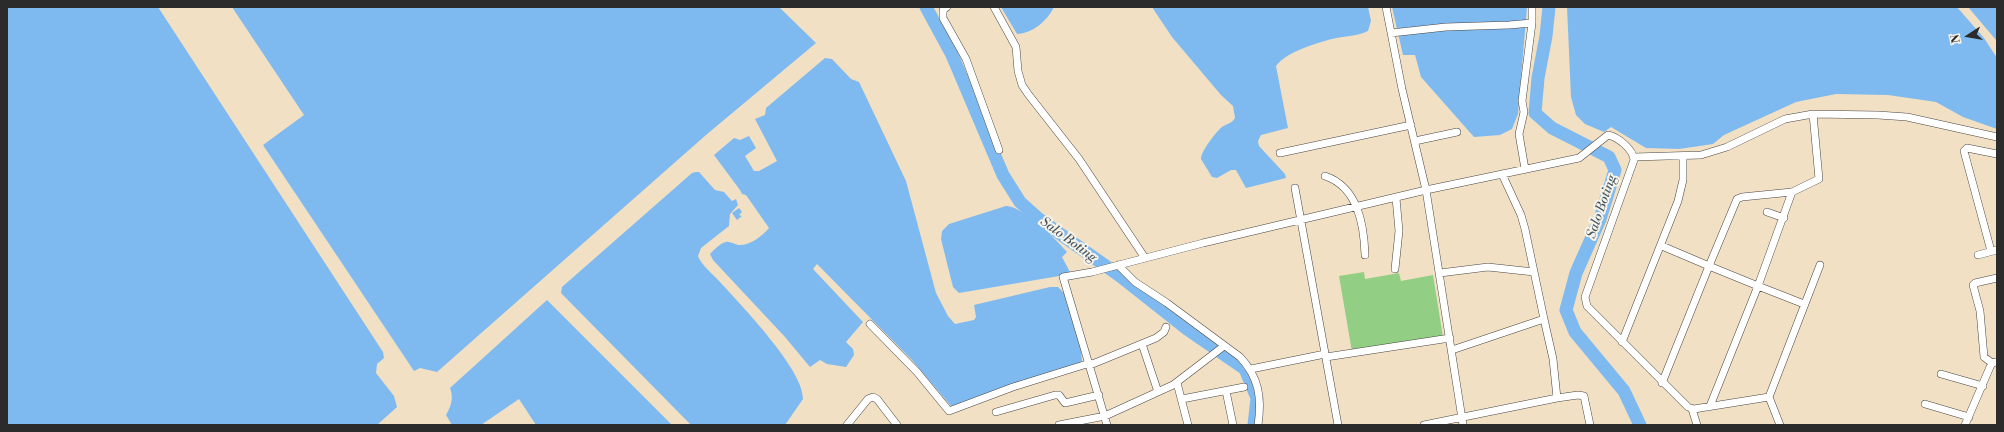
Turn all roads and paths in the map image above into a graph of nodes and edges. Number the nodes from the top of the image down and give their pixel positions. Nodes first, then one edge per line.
1 (946, 7) edge
2 (994, 7) edge
3 (1386, 7) edge
4 (1532, 7) edge
5 (1532, 23) junction
6 (1391, 33) junction
7 (1813, 114) junction
8 (1411, 125) junction
9 (1458, 132) dead end
10 (1997, 137) edge
11 (1415, 141) junction
12 (999, 150) dead end
13 (1280, 153) dead end
14 (1997, 154) edge
15 (1683, 156) junction
16 (1634, 157) junction
17 (1525, 169) junction
18 (1502, 174) junction
19 (1325, 176) dead end
20 (1295, 188) dead end
21 (1426, 190) junction
22 (1792, 192) junction
23 (1396, 198) junction
24 (1358, 207) junction
25 (1766, 212) dead end
26 (1784, 218) junction
27 (1302, 220) junction
28 (1662, 246) junction
29 (1994, 251) edge
30 (1365, 255) dead end
31 (1978, 255) dead end
32 (1146, 258) junction
33 (1820, 265) dead end
34 (1117, 266) junction
35 (1709, 266) junction
36 (1395, 269) dead end
37 (1534, 272) junction
38 (1440, 273) junction
39 (1997, 278) edge
40 (1758, 286) junction
41 (1804, 304) junction
42 (1544, 319) junction
43 (870, 324) dead end
44 (1166, 327) dead end
45 (1450, 338) junction
46 (1622, 342) junction
47 (1142, 344) junction
48 (1223, 347) junction
49 (1452, 350) junction
50 (1325, 355) junction
51 (1995, 362) edge
52 (1090, 364) junction
53 (1251, 369) junction
54 (1941, 374) dead end
55 (1177, 383) junction
56 (1662, 383) junction
57 (1983, 386) junction
58 (1244, 387) dead end
59 (1226, 391) junction
60 (1158, 392) junction
61 (1099, 395) junction
62 (1769, 397) junction
63 (1557, 398) junction
64 (1182, 399) junction
65 (1925, 404) dead end
66 (1710, 406) junction
67 (1692, 409) junction
68 (996, 412) dead end
69 (1105, 416) junction
70 (1461, 417) junction
71 (1969, 417) junction
72 (1187, 424) edge
73 (847, 425) edge
74 (896, 425) edge
75 (1059, 425) edge
76 (1107, 425) edge
77 (1233, 425) edge
78 (1258, 425) edge
79 (1338, 425) edge
80 (1424, 425) edge
81 (1463, 425) edge
82 (1590, 425) edge
83 (1697, 425) edge
84 (1780, 425) edge
85 (1965, 425) edge

1 - 12 street
2 - 32 street
3 - 6 street
4 - 5 street
5 - 6 street
5 - 17 street
6 - 8 street
7 - 10 street
7 - 15 street
7 - 22 street
8 - 11 street
8 - 13 street
9 - 11 street
11 - 21 street
14 - 29 street
15 - 16 street
15 - 28 street
16 - 17 street
16 - 46 street
17 - 18 street
18 - 21 street
18 - 37 street
19 - 24 street
20 - 27 street
21 - 23 street
21 - 38 street
22 - 26 street
22 - 35 street
23 - 24 street
23 - 36 street
24 - 27 street
24 - 30 street
25 - 26 street
26 - 40 street
27 - 32 street
27 - 50 street
28 - 35 street
28 - 46 street
29 - 31 street
32 - 34 street
33 - 41 street
34 - 48 street
34 - 52 street
35 - 40 street
35 - 56 street
37 - 38 street
37 - 42 street
38 - 45 street
39 - 51 street
40 - 41 street
40 - 66 street
41 - 62 street
42 - 49 street
42 - 63 street
43 - 52 street
44 - 47 street
45 - 49 street
45 - 50 street
46 - 56 street
47 - 52 street
47 - 60 street
48 - 53 street
48 - 55 street
49 - 70 street
50 - 53 street
50 - 79 street
51 - 57 street
52 - 61 street
53 - 78 street
54 - 57 street
55 - 60 street
55 - 64 street
56 - 67 street
57 - 71 street
58 - 59 street
59 - 64 street
59 - 77 street
60 - 69 street
61 - 68 street
61 - 69 street
62 - 66 street
62 - 84 street
63 - 70 street
63 - 82 street
64 - 72 street
65 - 71 street
66 - 67 street
67 - 83 street
69 - 75 street
69 - 76 street
70 - 80 street
70 - 81 street
71 - 85 street
73 - 74 street

